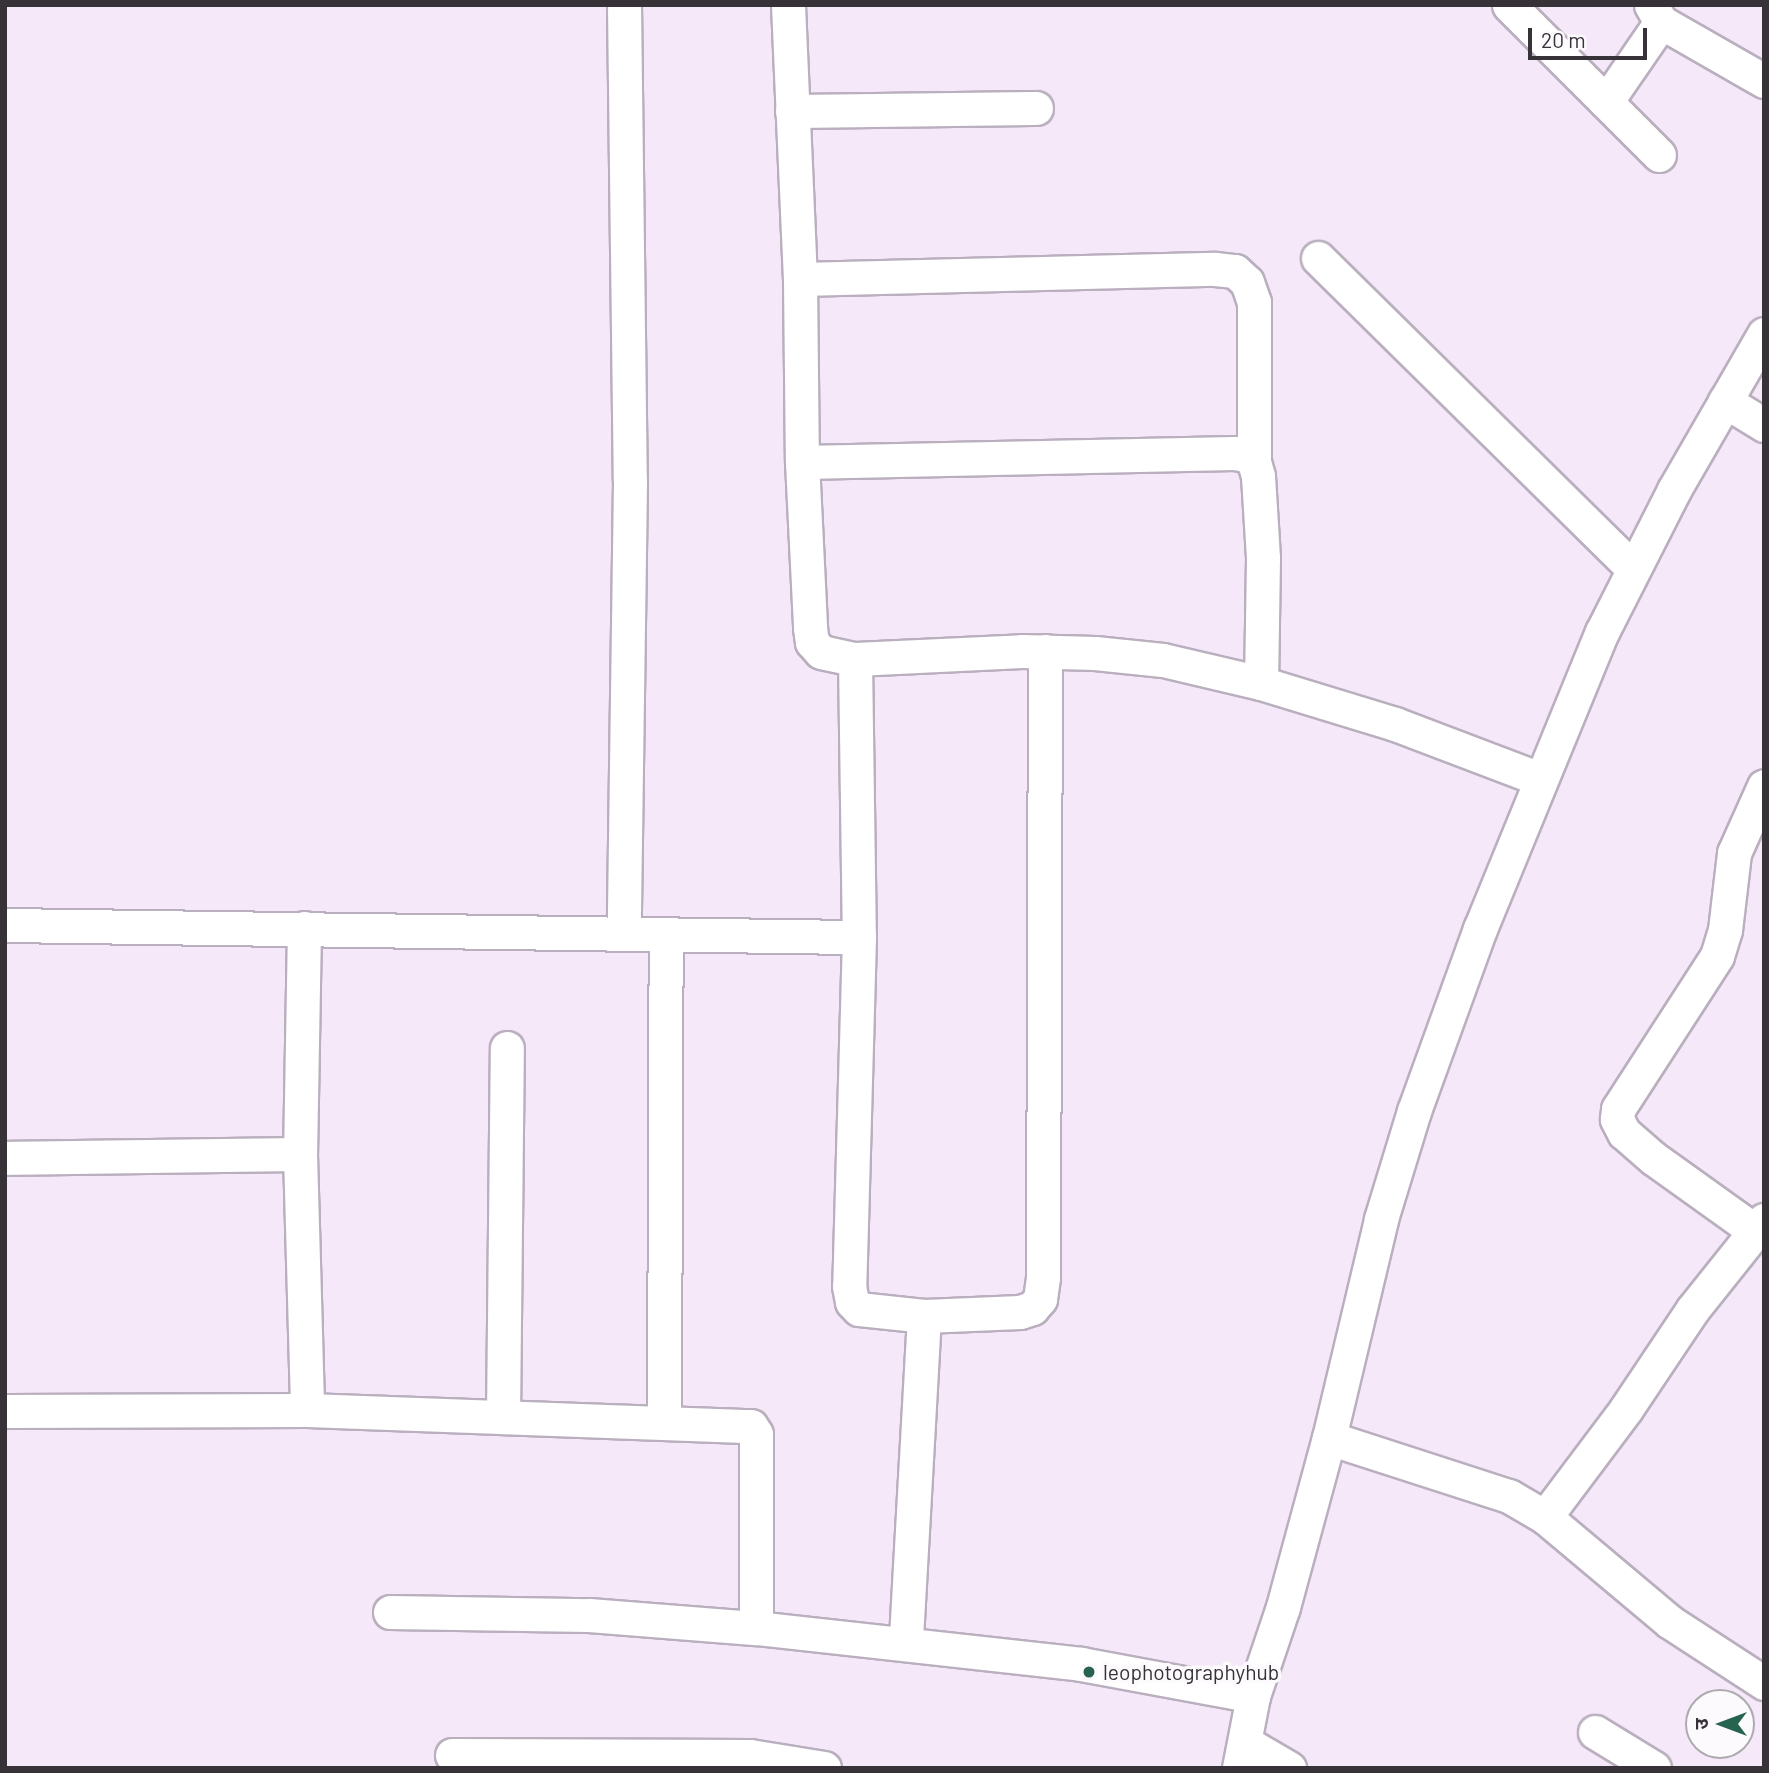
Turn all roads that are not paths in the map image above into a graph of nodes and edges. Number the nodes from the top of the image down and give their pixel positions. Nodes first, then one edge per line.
1 (624, 5) edge
2 (788, 5) edge
3 (1508, 5) edge
4 (1656, 13) edge
5 (1764, 81) edge
6 (1606, 102) junction
7 (1036, 108) dead end
8 (792, 111) junction
9 (1658, 155) dead end
10 (1318, 258) dead end
11 (800, 279) junction
12 (1764, 334) edge
13 (1724, 401) junction
14 (1764, 425) edge
15 (802, 462) junction
16 (1254, 462) junction
17 (1632, 568) junction
18 (1045, 651) junction
19 (855, 659) junction
20 (1261, 683) junction
21 (1540, 779) junction
22 (1764, 786) edge
23 (5, 925) edge
24 (304, 928) junction
25 (624, 934) junction
26 (666, 936) junction
27 (859, 937) junction
28 (507, 1048) dead end
29 (300, 1154) junction
30 (5, 1158) edge
31 (1759, 1226) edge
32 (924, 1316) junction
33 (307, 1410) junction
34 (5, 1411) edge
35 (503, 1417) junction
36 (664, 1421) junction
37 (1329, 1437) junction
38 (1545, 1517) junction
39 (390, 1612) dead end
40 (756, 1628) junction
41 (905, 1643) junction
42 (1764, 1683) edge
43 (1253, 1696) junction
44 (1594, 1732) dead end
45 (452, 1755) dead end
46 (1242, 1755) edge
47 (824, 1768) edge
48 (1289, 1768) edge
49 (1654, 1768) edge

1 - 25 street
2 - 8 street
3 - 6 street
4 - 5 street
4 - 6 street
6 - 9 street
7 - 8 street
8 - 11 street
10 - 17 street
11 - 15 street
11 - 16 street
12 - 13 street
13 - 14 street
13 - 17 street
15 - 16 street
15 - 19 street
16 - 20 street
17 - 21 street
18 - 19 street
18 - 20 street
18 - 32 street
19 - 27 street
20 - 21 street
21 - 37 street
22 - 31 street
23 - 24 street
24 - 25 street
24 - 29 street
25 - 26 street
26 - 27 street
26 - 36 street
27 - 32 street
28 - 35 street
29 - 30 street
29 - 33 street
31 - 38 street
32 - 41 street
33 - 34 street
33 - 35 street
35 - 36 street
36 - 40 street
37 - 38 street
37 - 43 street
38 - 42 street
39 - 40 street
40 - 41 street
41 - 43 street
43 - 46 street
44 - 49 street
45 - 47 street
46 - 48 street

